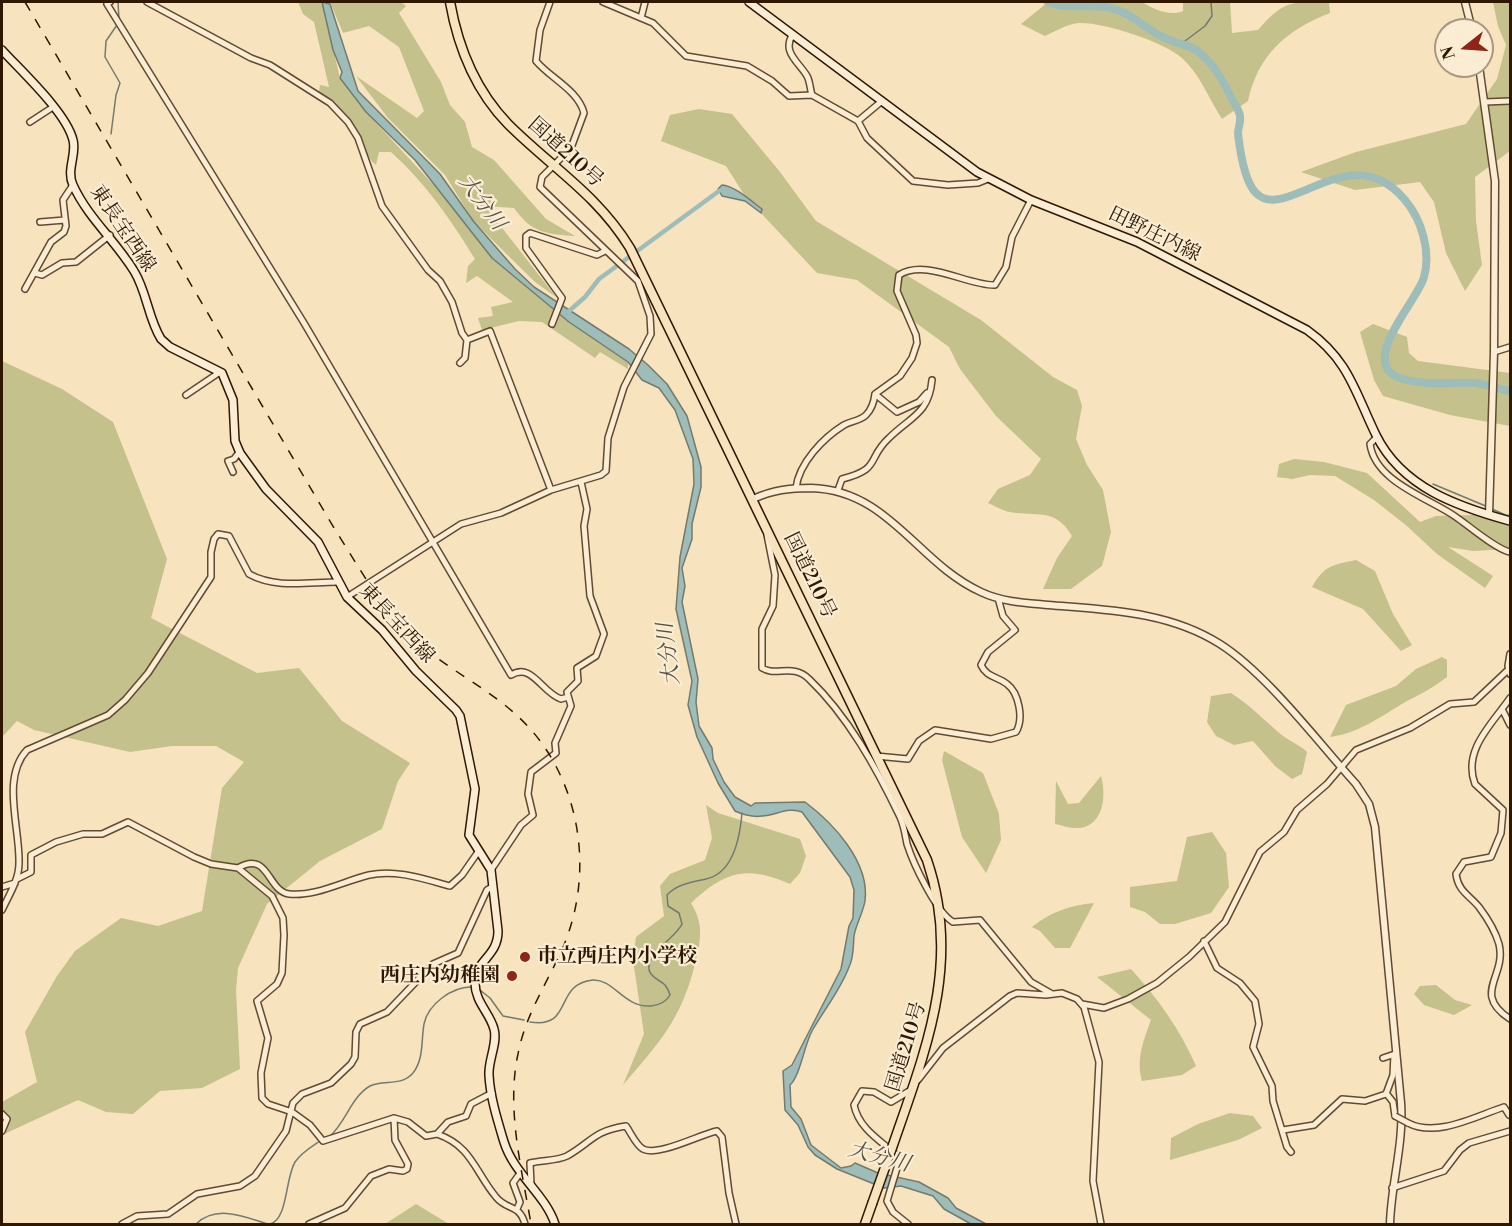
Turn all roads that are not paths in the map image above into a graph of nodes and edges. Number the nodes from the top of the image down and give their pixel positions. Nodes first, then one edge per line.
1 (110, 2) edge
2 (147, 2) edge
3 (450, 2) edge
4 (550, 2) edge
5 (603, 2) edge
6 (645, 2) edge
7 (751, 2) edge
8 (1465, 2) edge
9 (641, 18) junction
10 (1469, 18) edge
11 (793, 34) junction
12 (2, 50) edge
13 (1481, 78) edge
14 (812, 95) junction
15 (882, 101) junction
16 (1510, 101) edge
17 (1485, 106) junction
18 (53, 107) junction
19 (858, 121) junction
20 (30, 122) dead end
21 (555, 164) junction
22 (988, 179) junction
23 (73, 184) junction
24 (1031, 200) junction
25 (65, 220) junction
26 (40, 222) dead end
27 (110, 235) junction
28 (605, 251) junction
29 (35, 273) junction
30 (25, 289) dead end
31 (552, 324) dead end
32 (467, 340) junction
33 (1510, 347) edge
34 (1494, 352) junction
35 (460, 363) dead end
36 (220, 372) junction
37 (875, 394) junction
38 (186, 395) dead end
39 (1377, 438) junction
40 (240, 452) junction
41 (234, 472) dead end
42 (581, 482) junction
43 (796, 488) junction
44 (551, 490) junction
45 (838, 490) junction
46 (753, 499) junction
47 (1489, 515) junction
48 (1510, 521) edge
49 (770, 533) junction
50 (433, 543) junction
51 (1510, 552) edge
52 (338, 582) junction
53 (347, 597) junction
54 (998, 598) junction
55 (1510, 654) edge
56 (1510, 672) edge
57 (568, 697) junction
58 (1510, 698) edge
59 (1502, 709) junction
60 (1510, 725) edge
61 (864, 753) junction
62 (878, 756) junction
63 (1341, 767) junction
64 (478, 852) junction
65 (238, 868) junction
66 (491, 870) junction
67 (16, 881) junction
68 (2, 886) edge
69 (493, 886) junction
70 (940, 909) junction
71 (2, 910) edge
72 (1204, 941) junction
73 (1052, 994) junction
74 (1082, 1004) junction
75 (1510, 1019) edge
76 (1395, 1054) junction
77 (1383, 1058) dead end
78 (913, 1088) junction
79 (492, 1093) junction
80 (1386, 1094) junction
81 (292, 1112) junction
82 (2, 1114) edge
83 (1509, 1115) edge
84 (394, 1118) junction
85 (1283, 1130) junction
86 (2, 1131) edge
87 (1510, 1131) edge
88 (437, 1134) junction
89 (1291, 1152) dead end
90 (521, 1172) junction
91 (531, 1188) junction
92 (1392, 1188) junction
93 (517, 1209) junction
94 (122, 1224) edge
95 (309, 1224) edge
96 (525, 1224) edge
97 (555, 1224) edge
98 (736, 1224) edge
99 (865, 1224) edge
100 (908, 1224) edge
101 (1101, 1224) edge
102 (1390, 1224) edge

1 - 50 street
2 - 32 street
3 - 21 highway, 国道210号
4 - 21 street
5 - 9 street
6 - 9 street
7 - 11 main road, 田野庄内線
8 - 10 street
9 - 14 street
11 - 14 street
11 - 15 main road, 田野庄内線
12 - 18 main road, 東長宝西線
13 - 17 street
14 - 19 street
15 - 19 street
15 - 22 main road, 田野庄内線
16 - 17 street
17 - 34 street
18 - 20 street
18 - 23 main road, 東長宝西線
19 - 22 street
21 - 28 street
21 - 46 highway, 国道210号
22 - 24 main road, 田野庄内線
23 - 25 street
23 - 27 main road, 東長宝西線
24 - 37 street
24 - 39 main road, 田野庄内線
25 - 26 street
25 - 29 street
27 - 29 street
27 - 36 main road, 東長宝西線
28 - 31 street
28 - 42 street
29 - 30 street
32 - 35 street
32 - 44 street
33 - 34 street
34 - 47 street
36 - 38 street
36 - 40 main road, 東長宝西線
37 - 43 street
37 - 45 street
39 - 47 main road, 田野庄内線
39 - 51 street
40 - 41 street
40 - 52 main road, 東長宝西線
42 - 44 street
42 - 57 street
43 - 45 street
43 - 46 street
44 - 50 street
45 - 54 street
46 - 49 highway, 国道210号
47 - 48 main road, 田野庄内線
49 - 61 street
49 - 62 highway, 国道210号
50 - 53 street
50 - 57 street
52 - 53 main road, 東長宝西線
52 - 67 street
53 - 64 main road, 東長宝西線
54 - 62 street
54 - 63 street
55 - 56 street
56 - 63 street
57 - 66 street
58 - 59 street
59 - 60 street
59 - 75 street
61 - 62 street
61 - 70 street
62 - 70 highway, 国道210号
63 - 72 street
63 - 76 street
64 - 65 street
64 - 66 main road, 東長宝西線
65 - 67 street
65 - 81 street
66 - 69 main road, 東長宝西線
67 - 68 street
67 - 71 street
69 - 79 main road, 東長宝西線
69 - 81 street
70 - 73 street
70 - 78 highway, 国道210号
72 - 74 street
72 - 85 street
73 - 74 street
73 - 78 street
74 - 101 street
76 - 77 street
76 - 80 street
76 - 92 street
78 - 99 highway, 国道210号, bridge
78 - 100 street
79 - 88 street
79 - 90 main road, 東長宝西線
80 - 83 street, bridge
80 - 85 street
81 - 84 street
81 - 94 street
82 - 86 street
84 - 88 street
84 - 95 street
85 - 89 street
87 - 92 street
88 - 93 street
90 - 91 main road, 東長宝西線
90 - 93 street
91 - 97 main road, 東長宝西線
91 - 98 street
92 - 102 street
93 - 96 street

